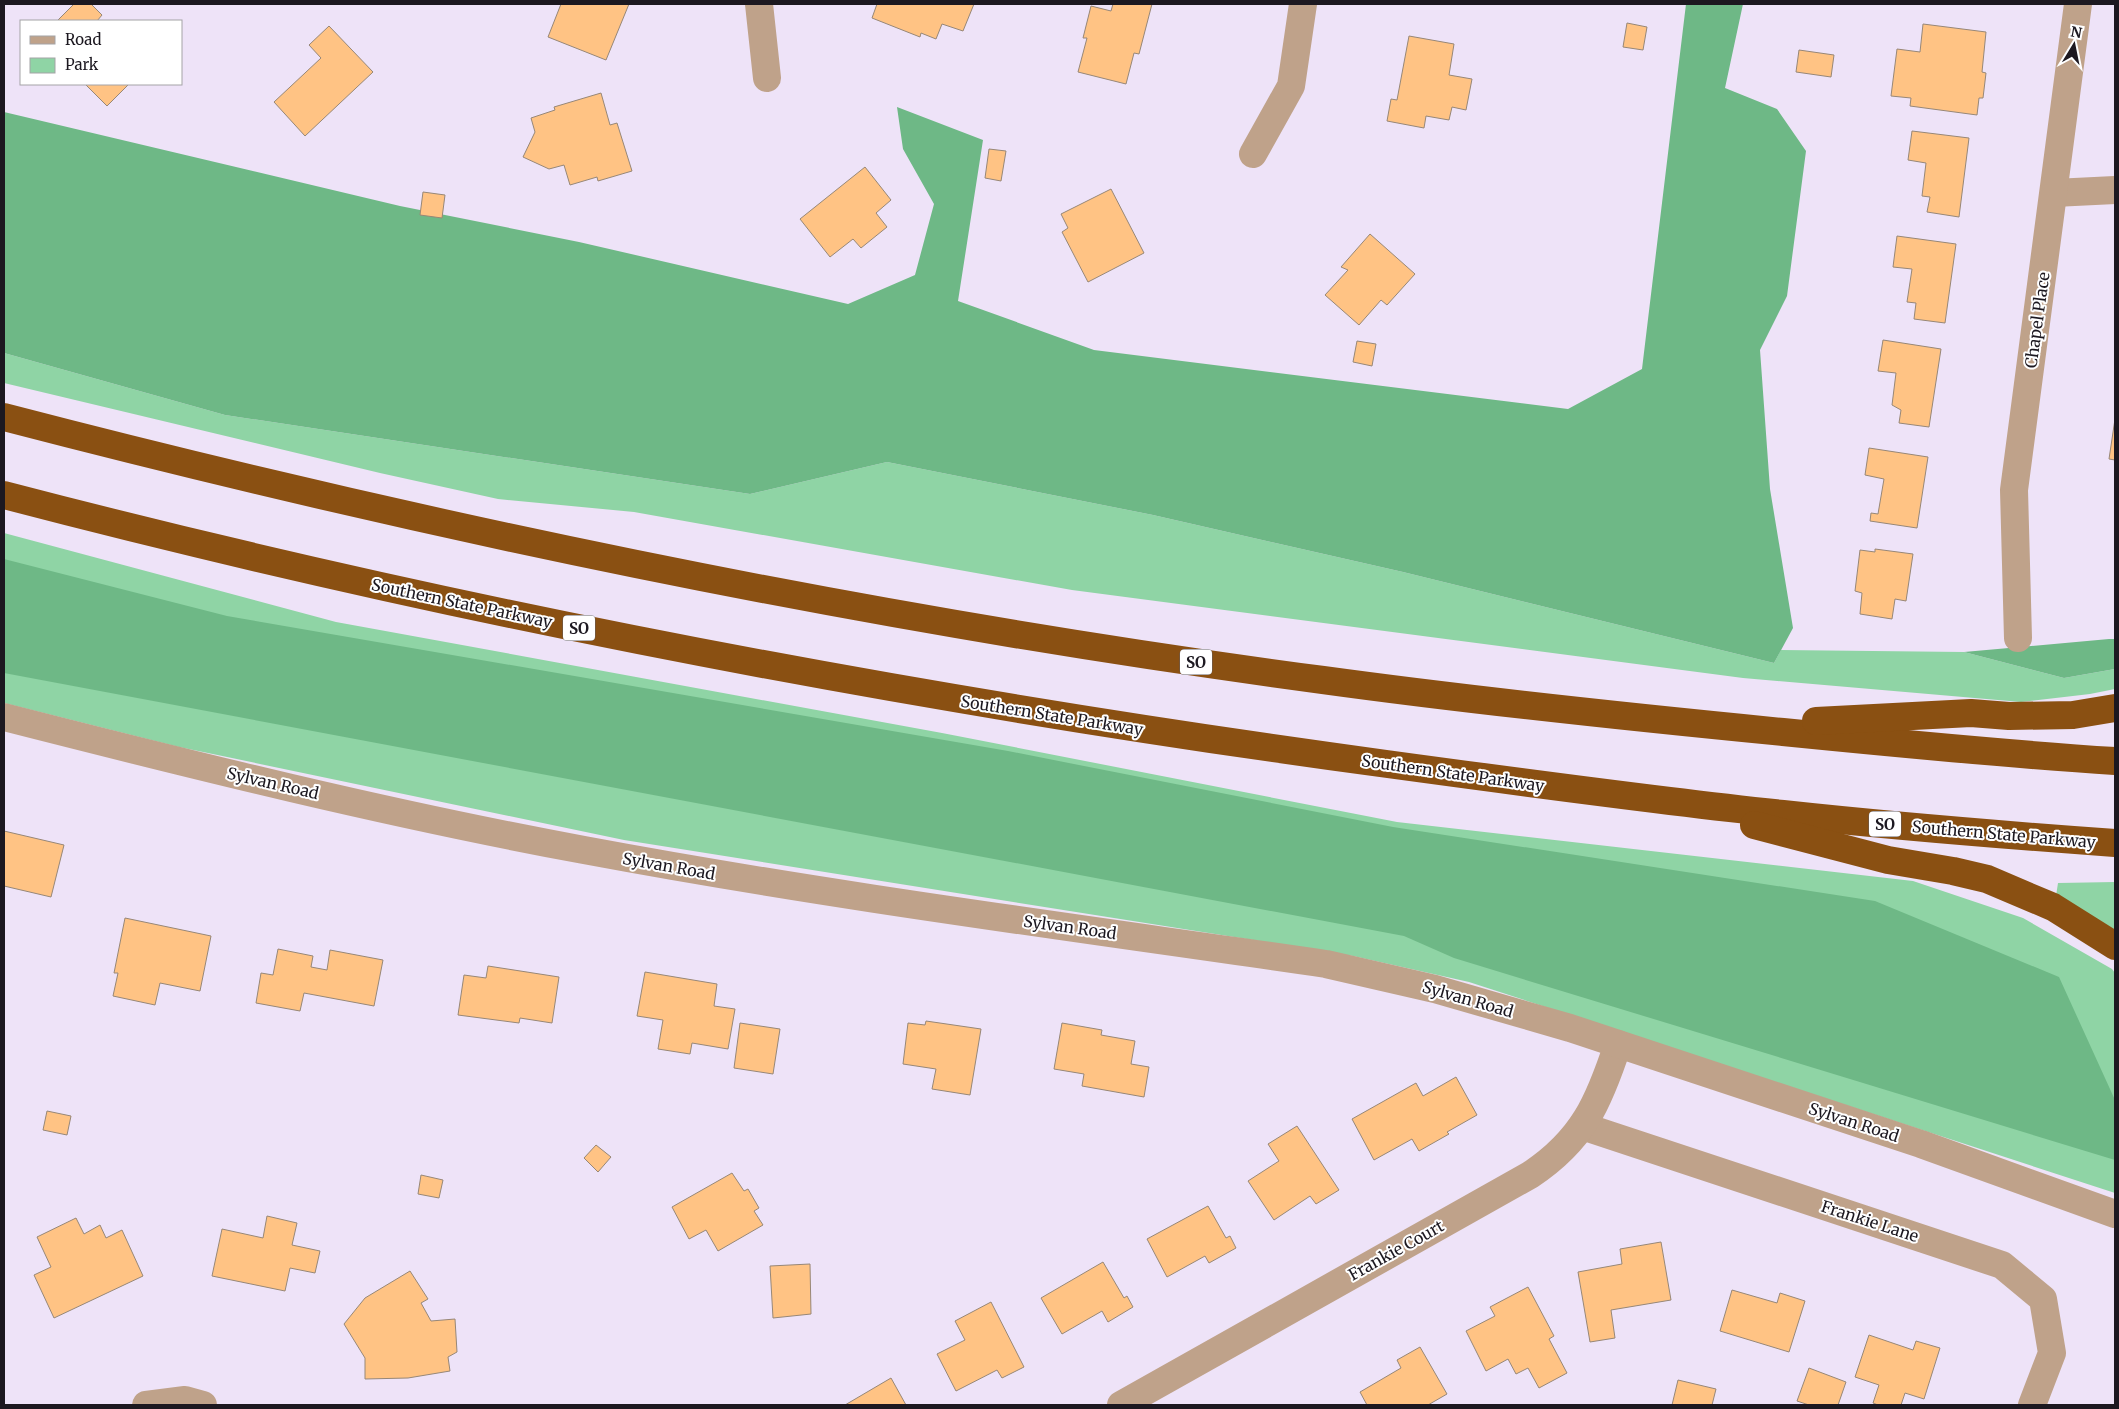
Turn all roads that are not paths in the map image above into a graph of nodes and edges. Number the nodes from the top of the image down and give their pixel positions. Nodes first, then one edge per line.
1 (759, 4) edge
2 (1303, 4) edge
3 (2078, 4) edge
4 (767, 78) dead end
5 (1253, 154) dead end
6 (2115, 190) edge
7 (2054, 193) junction
8 (4, 418) edge
9 (4, 495) edge
10 (2018, 638) dead end
11 (2115, 708) edge
12 (4, 717) edge
13 (1720, 726) junction
14 (2115, 761) edge
15 (1656, 799) junction
16 (2115, 843) edge
17 (2115, 946) edge
18 (1618, 1044) junction
19 (1582, 1126) junction
20 (2115, 1214) edge
21 (146, 1405) edge
22 (204, 1405) edge
23 (1121, 1405) edge
24 (2032, 1405) edge

1 - 4 street
2 - 5 street
3 - 7 street, Chapel Place
6 - 7 street
7 - 10 street, Chapel Place
8 - 13 highway, SO
9 - 15 highway, Southern State Parkway / SO
11 - 13 highway
12 - 18 street, Sylvan Road
13 - 14 highway, SO
15 - 16 highway, Southern State Parkway / SO
15 - 17 highway
18 - 19 street, Frankie Court
18 - 20 street, Sylvan Road
19 - 23 street, Frankie Court
19 - 24 street, Frankie Lane
21 - 22 street

